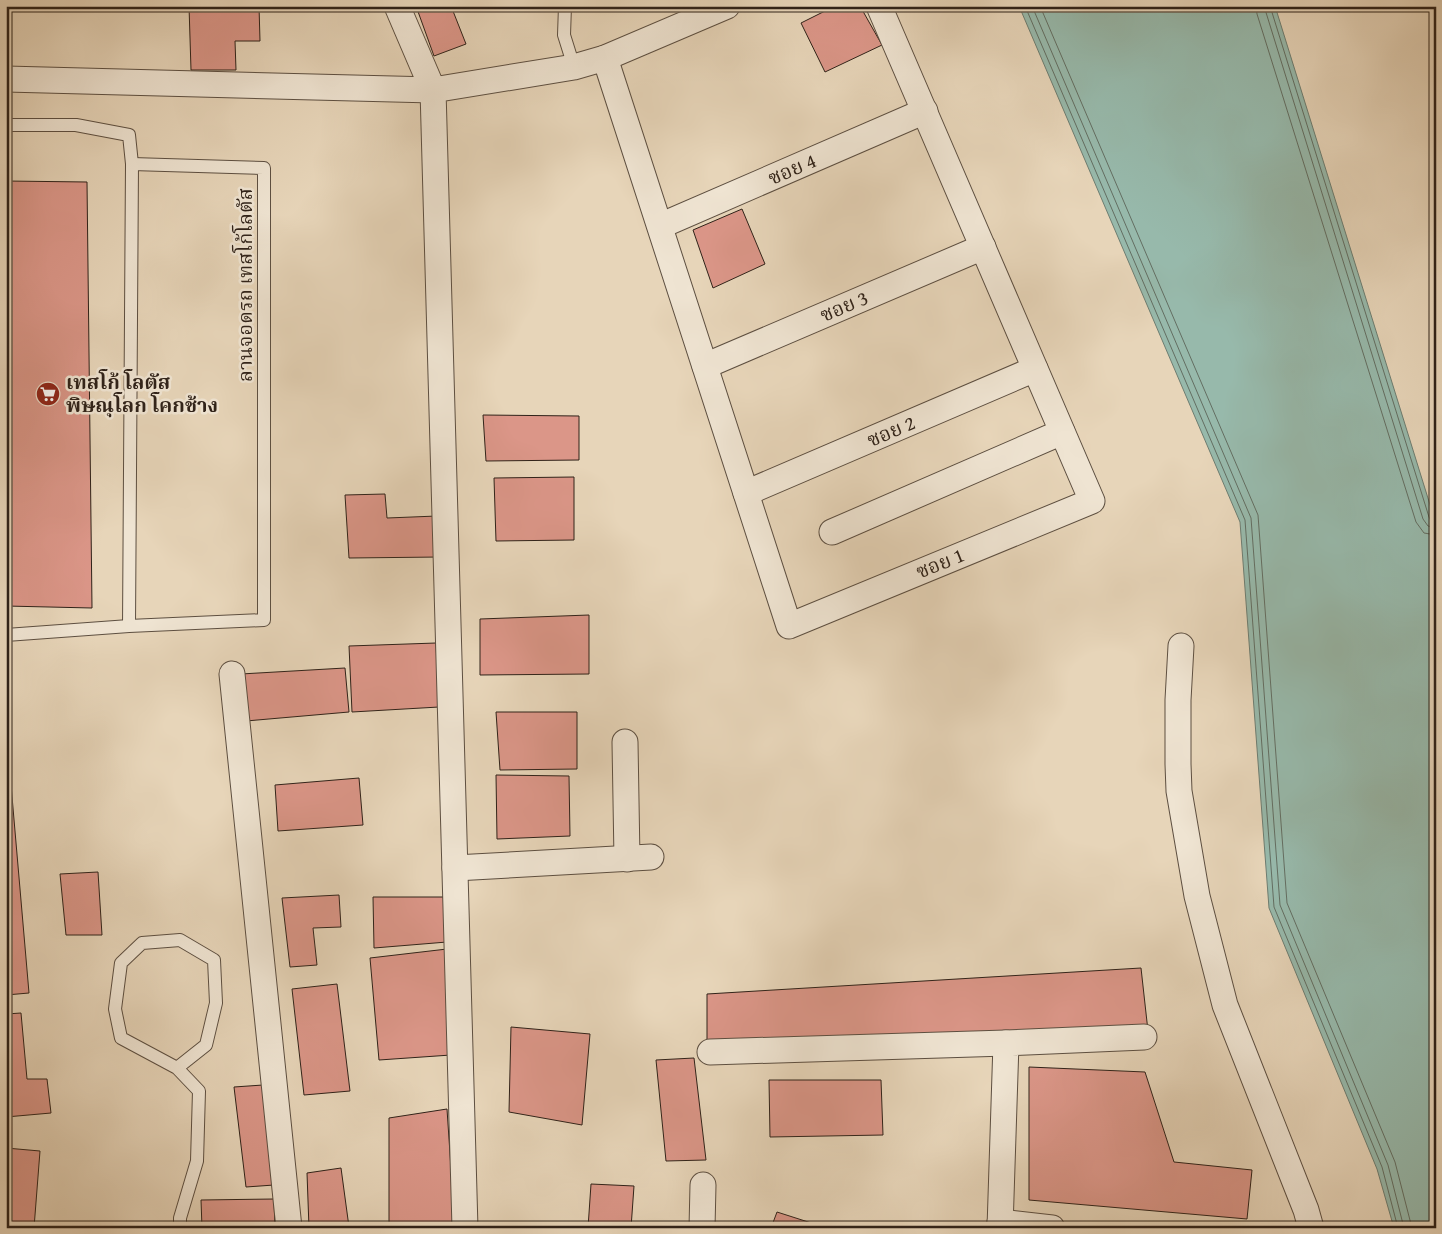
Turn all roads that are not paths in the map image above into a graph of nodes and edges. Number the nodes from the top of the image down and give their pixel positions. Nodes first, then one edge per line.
1 (397, 6) edge
2 (564, 6) edge
3 (727, 6) edge
4 (879, 6) edge
5 (605, 58) junction
6 (574, 67) junction
7 (6, 79) edge
8 (432, 90) junction
9 (925, 112) junction
10 (6, 125) edge
11 (132, 164) junction
12 (660, 226) junction
13 (983, 247) junction
14 (705, 366) junction
15 (1035, 369) junction
16 (1062, 432) junction
17 (746, 493) junction
18 (832, 532) dead end
19 (129, 626) junction
20 (6, 635) edge
21 (1181, 646) dead end
22 (232, 674) dead end
23 (625, 742) dead end
24 (454, 868) junction
25 (1144, 1037) dead end
26 (1006, 1043) junction
27 (710, 1052) dead end
28 (176, 1068) junction
29 (703, 1185) dead end
30 (1000, 1225) edge
31 (180, 1228) edge
32 (289, 1228) edge
33 (465, 1228) edge
34 (702, 1228) edge
35 (1052, 1228) edge
36 (1311, 1228) edge

1 - 8 street
2 - 6 lane
3 - 5 street
4 - 9 street
5 - 6 street
5 - 12 street
6 - 8 street
7 - 8 street
8 - 24 street
9 - 12 street, ซอย 4
9 - 13 street
10 - 11 lane
11 - 19 lane
11 - 19 lane, ลานจอดรถ เทสโก้โลตัส
12 - 14 street
13 - 14 street, ซอย 3
13 - 15 street
14 - 17 street
15 - 16 street
15 - 17 street, ซอย 2
16 - 17 street, ซอย 1
16 - 18 street
19 - 20 lane, ลานจอดรถ เทสโก้โลตัส
21 - 36 street
22 - 32 street
23 - 24 street
24 - 33 street
25 - 26 street
26 - 27 street
26 - 30 street
28 - 28 lane
28 - 31 lane
29 - 34 street
30 - 35 street

